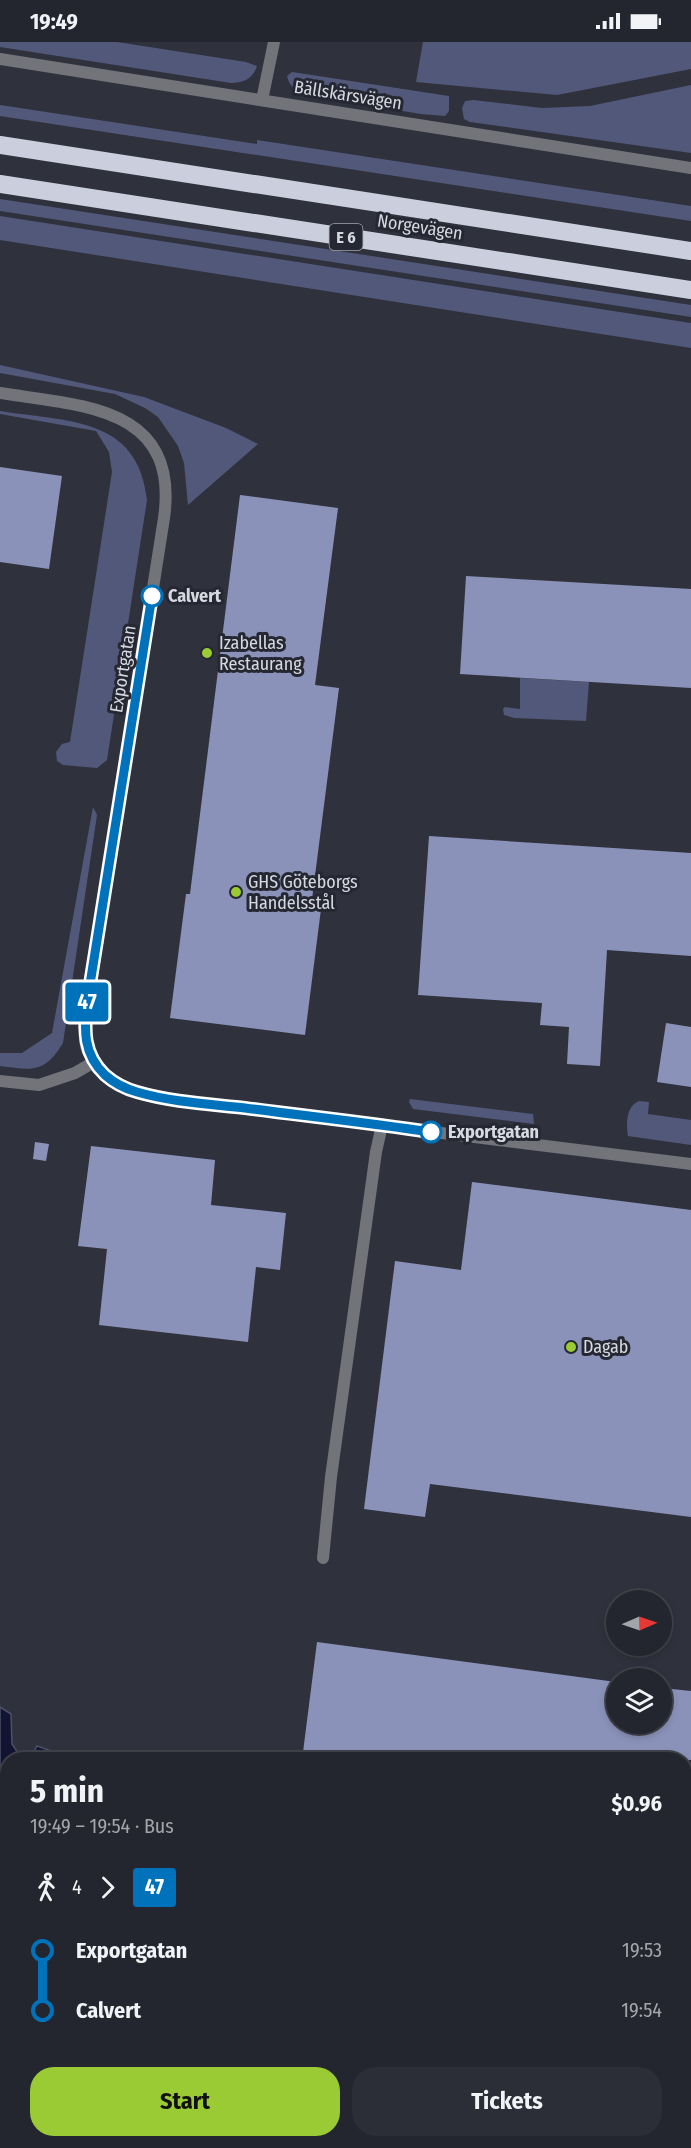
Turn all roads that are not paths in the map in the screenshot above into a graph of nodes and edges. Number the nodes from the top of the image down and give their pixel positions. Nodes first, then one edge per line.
1 (274, 42) edge
2 (0, 59) edge
3 (262, 100) junction
4 (0, 145) edge
5 (691, 168) edge
6 (0, 184) edge
7 (691, 251) edge
8 (691, 290) edge
9 (0, 393) edge
10 (94, 1062) junction
11 (0, 1081) edge
12 (382, 1125) junction
13 (691, 1164) edge
14 (323, 1558) dead end

1 - 3 street
2 - 3 street, Bällskärsvägen
3 - 5 street, Bällskärsvägen
4 - 7 highway, Norgevägen / E 6
6 - 8 highway, Norgevägen / E 6
9 - 10 street, Exportgatan
10 - 11 street
10 - 12 street, Exportgatan
12 - 13 street, Exportgatan
12 - 14 street

